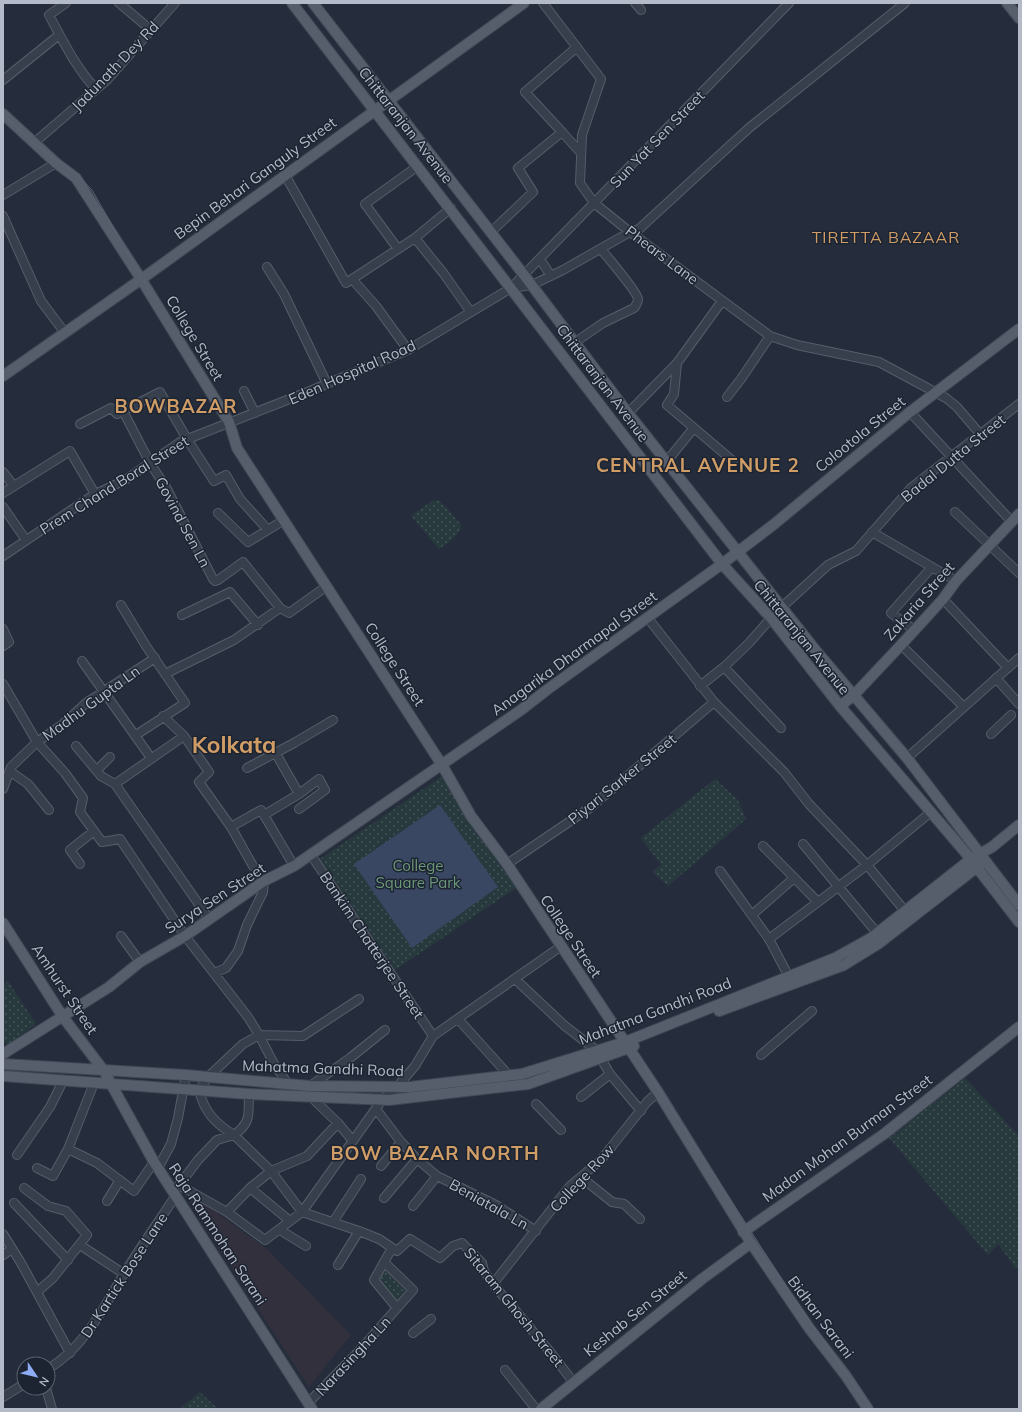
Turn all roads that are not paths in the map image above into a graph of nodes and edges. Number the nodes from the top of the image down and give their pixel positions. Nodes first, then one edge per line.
1 (66, 3) edge
2 (119, 3) edge
3 (175, 3) edge
4 (292, 3) edge
5 (313, 3) edge
6 (543, 3) edge
7 (789, 3) edge
8 (905, 3) edge
9 (1007, 3) edge
10 (521, 4) edge
11 (1019, 18) edge
12 (151, 30) junction
13 (59, 35) junction
14 (577, 47) junction
15 (3, 80) edge
16 (96, 89) junction
17 (389, 100) junction
18 (375, 111) junction
19 (3, 114) edge
20 (562, 132) junction
21 (35, 142) junction
22 (581, 153) junction
23 (56, 163) junction
24 (418, 166) junction
25 (285, 175) junction
26 (3, 195) edge
27 (594, 203) junction
28 (451, 208) junction
29 (3, 216) edge
30 (491, 232) junction
31 (630, 232) junction
32 (415, 238) junction
33 (398, 249) junction
34 (601, 249) junction
35 (540, 259) junction
36 (267, 267) dead end
37 (524, 275) junction
38 (551, 276) junction
39 (141, 279) junction
40 (352, 279) junction
41 (532, 286) junction
42 (511, 288) junction
43 (722, 301) junction
44 (470, 311) junction
45 (1019, 329) edge
46 (65, 333) junction
47 (770, 336) junction
48 (574, 343) junction
49 (408, 350) junction
50 (677, 363) junction
51 (3, 376) edge
52 (327, 384) junction
53 (244, 391) dead end
54 (937, 392) junction
55 (727, 397) dead end
56 (1019, 404) edge
57 (123, 411) junction
58 (255, 412) junction
59 (910, 412) junction
60 (628, 413) junction
61 (229, 422) junction
62 (80, 424) dead end
63 (693, 429) junction
64 (980, 434) junction
65 (187, 439) junction
66 (952, 455) junction
67 (667, 461) junction
68 (733, 461) dead end
69 (150, 463) junction
70 (3, 472) edge
71 (14, 485) junction
72 (3, 493) edge
73 (96, 494) junction
74 (3, 507) edge
75 (955, 512) dead end
76 (218, 513) dead end
77 (1019, 514) edge
78 (284, 520) junction
79 (1012, 522) junction
80 (268, 530) junction
81 (872, 532) junction
82 (26, 540) junction
83 (991, 545) junction
84 (737, 552) junction
85 (3, 556) edge
86 (722, 564) junction
87 (932, 567) junction
88 (1019, 573) edge
89 (956, 581) junction
90 (326, 586) junction
91 (942, 599) junction
92 (121, 605) dead end
93 (782, 607) junction
94 (280, 608) junction
95 (182, 616) dead end
96 (647, 617) junction
97 (771, 618) junction
98 (258, 625) junction
99 (3, 629) edge
100 (914, 630) junction
101 (901, 645) junction
102 (3, 646) edge
103 (155, 658) junction
104 (1019, 658) edge
105 (82, 661) dead end
106 (724, 667) junction
107 (1008, 668) junction
108 (165, 674) junction
109 (996, 678) junction
110 (3, 684) edge
111 (700, 686) junction
112 (105, 690) junction
113 (853, 696) junction
114 (714, 702) junction
115 (1019, 704) edge
116 (840, 706) junction
117 (964, 707) junction
118 (1011, 715) dead end
119 (163, 716) junction
120 (333, 720) dead end
121 (781, 728) dead end
122 (991, 734) dead end
123 (136, 735) junction
124 (184, 736) junction
125 (37, 742) junction
126 (76, 746) dead end
127 (275, 752) junction
128 (110, 757) dead end
129 (151, 758) junction
130 (907, 758) junction
131 (442, 765) junction
132 (247, 768) dead end
133 (96, 770) junction
134 (11, 772) junction
135 (115, 784) junction
136 (3, 789) edge
137 (298, 794) junction
138 (299, 809) dead end
139 (49, 810) dead end
140 (931, 812) junction
141 (264, 815) junction
142 (1019, 825) edge
143 (231, 827) junction
144 (94, 831) junction
145 (803, 844) dead end
146 (763, 846) dead end
147 (311, 855) junction
148 (982, 863) junction
149 (80, 864) dead end
150 (506, 864) junction
151 (867, 865) junction
152 (253, 866) dead end
153 (294, 866) junction
154 (720, 871) dead end
155 (794, 878) junction
156 (264, 881) junction
157 (838, 885) junction
158 (817, 901) junction
159 (1019, 905) edge
160 (905, 911) junction
161 (753, 914) junction
162 (209, 919) junction
163 (1019, 922) edge
164 (3, 923) edge
165 (877, 933) junction
166 (121, 936) dead end
167 (185, 936) junction
168 (769, 939) junction
169 (560, 947) junction
170 (140, 962) junction
171 (214, 973) junction
172 (789, 977) junction
173 (515, 978) junction
174 (359, 999) dead end
175 (812, 1011) dead end
176 (62, 1017) junction
177 (458, 1019) junction
178 (1019, 1027) edge
179 (385, 1030) dead end
180 (260, 1035) junction
181 (433, 1036) junction
182 (627, 1045) junction
183 (3, 1054) edge
184 (598, 1054) junction
185 (761, 1055) dead end
186 (3, 1064) edge
187 (104, 1071) junction
188 (610, 1074) junction
189 (186, 1075) junction
190 (3, 1076) edge
191 (510, 1076) junction
192 (208, 1077) junction
193 (63, 1081) junction
194 (94, 1083) junction
195 (111, 1084) junction
196 (288, 1084) junction
197 (310, 1086) junction
198 (516, 1086) junction
199 (397, 1087) junction
200 (184, 1089) junction
201 (199, 1090) junction
202 (658, 1092) junction
203 (250, 1094) junction
204 (311, 1096) junction
205 (581, 1097) dead end
206 (382, 1100) junction
207 (536, 1104) dead end
208 (376, 1110) junction
209 (640, 1111) junction
210 (338, 1123) junction
211 (562, 1130) dead end
212 (234, 1135) junction
213 (353, 1141) junction
214 (401, 1142) junction
215 (68, 1149) junction
216 (17, 1155) dead end
217 (417, 1159) junction
218 (156, 1165) junction
219 (381, 1166) dead end
220 (38, 1168) dead end
221 (271, 1171) junction
222 (437, 1176) junction
223 (581, 1177) junction
224 (361, 1179) dead end
225 (120, 1180) junction
226 (24, 1188) dead end
227 (250, 1188) junction
228 (176, 1191) junction
229 (384, 1198) dead end
230 (107, 1201) dead end
231 (14, 1203) dead end
232 (413, 1206) dead end
233 (227, 1212) junction
234 (302, 1212) junction
235 (640, 1219) dead end
236 (290, 1221) junction
237 (333, 1222) junction
238 (280, 1230) junction
239 (746, 1230) junction
240 (359, 1231) junction
241 (536, 1231) junction
242 (3, 1234) edge
243 (750, 1243) junction
244 (80, 1245) junction
245 (306, 1246) dead end
246 (392, 1248) junction
247 (12, 1249) junction
248 (3, 1255) edge
249 (68, 1260) junction
250 (384, 1262) junction
251 (338, 1265) dead end
252 (124, 1274) junction
253 (493, 1284) junction
254 (37, 1292) junction
255 (397, 1308) junction
256 (431, 1319) dead end
257 (413, 1333) dead end
258 (70, 1353) junction
259 (56, 1363) edge
260 (505, 1370) dead end
261 (574, 1383) junction
262 (16, 1389) edge
263 (4, 1396) edge
264 (48, 1396) edge
265 (310, 1406) edge
266 (52, 1409) edge
267 (536, 1409) edge
268 (541, 1409) edge
269 (868, 1409) edge

1 - 13 street
2 - 12 street
3 - 12 street, Jadunath Dey Rd
4 - 18 main road, Chittaranjan Avenue
5 - 17 main road
6 - 14 street, Phears Lane
7 - 27 street, Sun Yat Sen Street
8 - 31 street
9 - 11 main road
10 - 17 main road, Bepin Behari Ganguly Street
12 - 16 street, Jadunath Dey Rd
13 - 15 street
13 - 16 street
14 - 20 street
14 - 22 street, Phears Lane
16 - 21 street, Jadunath Dey Rd
17 - 18 main road, Bepin Behari Ganguly Street
17 - 30 main road
18 - 24 main road, Chittaranjan Avenue
18 - 25 main road, Bepin Behari Ganguly Street
19 - 21 main road, College Street
20 - 22 street
20 - 30 street
21 - 23 main road, College Street
22 - 27 street, Phears Lane
23 - 26 street
23 - 39 main road, College Street
24 - 28 main road, Chittaranjan Avenue
24 - 33 street
25 - 39 main road, Bepin Behari Ganguly Street
25 - 40 street
27 - 31 street, Phears Lane
27 - 35 street, Sun Yat Sen Street
28 - 32 street
28 - 42 main road, Chittaranjan Avenue
29 - 46 street
30 - 37 main road
31 - 34 street
31 - 43 street, Phears Lane
32 - 33 street
32 - 44 street
33 - 40 street
34 - 38 street
34 - 48 street
35 - 37 street, Sun Yat Sen Street
35 - 38 street
36 - 52 street
37 - 41 main road
37 - 42 street, Sun Yat Sen Street
38 - 41 street
39 - 46 main road, Bepin Behari Ganguly Street
39 - 61 main road, College Street
40 - 49 street
41 - 42 street
41 - 48 main road
42 - 44 street, Eden Hospital Road
42 - 86 main road, Chittaranjan Avenue
43 - 47 street, Phears Lane
43 - 50 street
44 - 49 street, Eden Hospital Road
45 - 54 main road, Colootola Street
46 - 51 main road, Bepin Behari Ganguly Street
47 - 54 street, Phears Lane
47 - 55 street
48 - 60 main road
49 - 52 street, Eden Hospital Road
50 - 60 street
50 - 63 street
52 - 58 street, Eden Hospital Road
53 - 58 street
54 - 59 main road, Colootola Street
54 - 64 street, Phears Lane
56 - 64 street, Badal Dutta Street
57 - 62 street
57 - 65 street
57 - 69 street, Govind Sen Ln
58 - 61 street, Eden Hospital Road
59 - 66 street
59 - 84 main road, Colootola Street
60 - 67 main road
61 - 65 street, Prem Chand Boral Street
61 - 78 main road, College Street
63 - 67 street
63 - 68 street
64 - 66 street, Badal Dutta Street
65 - 69 street, Prem Chand Boral Street
65 - 80 street
66 - 79 street
66 - 81 street, Badal Dutta Street
67 - 84 main road
69 - 73 street, Prem Chand Boral Street
69 - 94 street, Govind Sen Ln
70 - 71 street
71 - 72 street
71 - 73 street
73 - 82 street, Prem Chand Boral Street
74 - 82 street
75 - 83 street
76 - 80 street
77 - 79 main road, Zakaria Street
78 - 80 street
78 - 90 main road, College Street
79 - 83 main road, Zakaria Street
81 - 87 street
81 - 93 street, Badal Dutta Street
82 - 85 street, Prem Chand Boral Street
83 - 88 street
83 - 89 main road, Zakaria Street
84 - 86 main road, Colootola Street
84 - 93 main road
86 - 96 main road, Anagarika Dharmapal Street
86 - 97 main road, Chittaranjan Avenue
87 - 89 street
87 - 100 street
89 - 91 main road, Zakaria Street
90 - 94 street
90 - 131 main road, College Street
91 - 100 main road, Zakaria Street
91 - 107 street
92 - 103 street
93 - 113 main road
94 - 98 street
95 - 98 street
96 - 111 street
96 - 131 main road, Anagarika Dharmapal Street
97 - 106 street
97 - 116 main road, Chittaranjan Avenue
98 - 108 street
99 - 102 street
100 - 101 main road, Zakaria Street
101 - 113 main road, Zakaria Street
101 - 117 street
103 - 108 street
103 - 112 street, Madhu Gupta Ln
104 - 107 street
105 - 112 street
106 - 111 street
106 - 121 street
107 - 109 street
108 - 119 street
109 - 115 street
109 - 117 street
110 - 125 street
111 - 114 street
112 - 123 street
112 - 125 street, Madhu Gupta Ln
113 - 116 main road, Zakaria Street
113 - 130 main road
114 - 150 street, Piyari Sarker Street
114 - 151 street
116 - 140 main road, Chittaranjan Avenue
117 - 130 street
118 - 122 street
119 - 123 street
119 - 124 street
120 - 127 street
123 - 129 street
124 - 129 street
124 - 143 street
125 - 134 street, Madhu Gupta Ln
125 - 144 street
126 - 133 street
127 - 132 street
127 - 137 street
128 - 133 street
129 - 135 street
130 - 148 main road
131 - 147 main road, Surya Sen Street
131 - 150 main road, College Street
133 - 135 street
134 - 136 street, Madhu Gupta Ln
134 - 139 street
135 - 162 street
137 - 138 street
137 - 141 street
140 - 148 main road, Chittaranjan Avenue
140 - 151 street
141 - 143 street
141 - 153 street
142 - 148 main road, Mahatma Gandhi Road
143 - 152 street
144 - 149 street
144 - 167 street
145 - 157 street
146 - 155 street
147 - 153 main road, Surya Sen Street
147 - 181 street, Bankim Chatterjee Street
148 - 159 main road
148 - 160 main road, Mahatma Gandhi Road
148 - 163 main road, Chittaranjan Avenue
148 - 182 main road, Mahatma Gandhi Road
150 - 169 main road, College Street
151 - 157 street
151 - 160 street
153 - 156 main road, Surya Sen Street
154 - 161 street
155 - 158 street
155 - 161 street
156 - 162 main road, Surya Sen Street
156 - 171 street
157 - 158 street
157 - 165 street
158 - 168 street
160 - 165 main road, Mahatma Gandhi Road
161 - 168 street
162 - 167 main road, Surya Sen Street
164 - 176 main road, Amhurst Street
165 - 172 main road, Mahatma Gandhi Road
166 - 170 street
167 - 170 main road, Surya Sen Street
167 - 171 street
168 - 172 street
169 - 173 street
169 - 182 main road, College Street
170 - 176 main road, Surya Sen Street
171 - 180 street
172 - 182 main road, Mahatma Gandhi Road
173 - 177 street
173 - 184 street
174 - 180 street
175 - 185 street
176 - 183 main road, Surya Sen Street
176 - 187 main road, Amhurst Street
177 - 181 street
177 - 191 street
178 - 239 main road, Madan Mohan Burman Street
179 - 197 street
180 - 192 street
180 - 196 street
181 - 199 street
182 - 184 main road, Mahatma Gandhi Road
182 - 202 main road, College Street
184 - 188 street
184 - 191 main road, Mahatma Gandhi Road
184 - 198 main road, Mahatma Gandhi Road
186 - 187 main road, Mahatma Gandhi Road
187 - 189 main road, Mahatma Gandhi Road
187 - 195 main road, Raja Rammohan Sarani
188 - 205 street
188 - 209 street
189 - 192 main road, Mahatma Gandhi Road
189 - 200 street
190 - 193 main road, Mahatma Gandhi Road
191 - 198 street
191 - 199 main road, Mahatma Gandhi Road
192 - 196 main road, Mahatma Gandhi Road
192 - 201 street
193 - 194 main road, Mahatma Gandhi Road
193 - 216 street
194 - 195 main road, Mahatma Gandhi Road
194 - 215 street
195 - 200 main road, Mahatma Gandhi Road
195 - 218 main road, Raja Rammohan Sarani
196 - 197 main road, Mahatma Gandhi Road
197 - 199 main road, Mahatma Gandhi Road
198 - 206 main road, Mahatma Gandhi Road
199 - 206 street
200 - 201 main road, Mahatma Gandhi Road
200 - 218 street
201 - 203 main road, Mahatma Gandhi Road
201 - 212 street
202 - 209 street, College Row
202 - 239 main road, College Street
203 - 204 main road, Mahatma Gandhi Road
203 - 212 street
204 - 206 main road, Mahatma Gandhi Road
204 - 210 street
206 - 208 street
207 - 211 street
208 - 213 street
208 - 214 street, Beniatala Ln
209 - 223 street, College Row
210 - 213 street
210 - 221 street
212 - 221 street
212 - 228 street
213 - 234 street
214 - 217 street, Beniatala Ln
214 - 219 street
215 - 220 street
215 - 225 street
217 - 222 street, Beniatala Ln
217 - 229 street
218 - 225 street
218 - 228 main road, Raja Rammohan Sarani
221 - 227 street
221 - 234 street
222 - 232 street
222 - 241 street, Beniatala Ln
223 - 235 street
223 - 241 street, College Row
224 - 237 street
225 - 230 street
226 - 244 street
227 - 233 street
227 - 236 street
228 - 233 street
228 - 252 street, Dr Kartick Bose Lane
228 - 265 main road, Raja Rammohan Sarani
231 - 249 street
233 - 238 street
234 - 236 street
234 - 237 street
236 - 238 street
237 - 240 street
238 - 245 street
239 - 243 main road, College Street
240 - 246 street
240 - 251 street
241 - 253 street, College Row
242 - 247 street
243 - 261 main road, Keshab Sen Street
243 - 269 main road, Bidhan Sarani
244 - 249 street
244 - 252 street
246 - 250 street
246 - 253 street, Sitaram Ghosh Street
247 - 248 street
247 - 254 street
249 - 254 street
250 - 255 street
250 - 255 street, Narasingha Ln
252 - 258 street, Dr Kartick Bose Lane
253 - 261 street, Sitaram Ghosh Street
254 - 258 street
255 - 265 street, Narasingha Ln
256 - 257 street
258 - 259 street, Dr Kartick Bose Lane
260 - 267 street
261 - 268 main road, Keshab Sen Street
262 - 263 street
264 - 266 street

